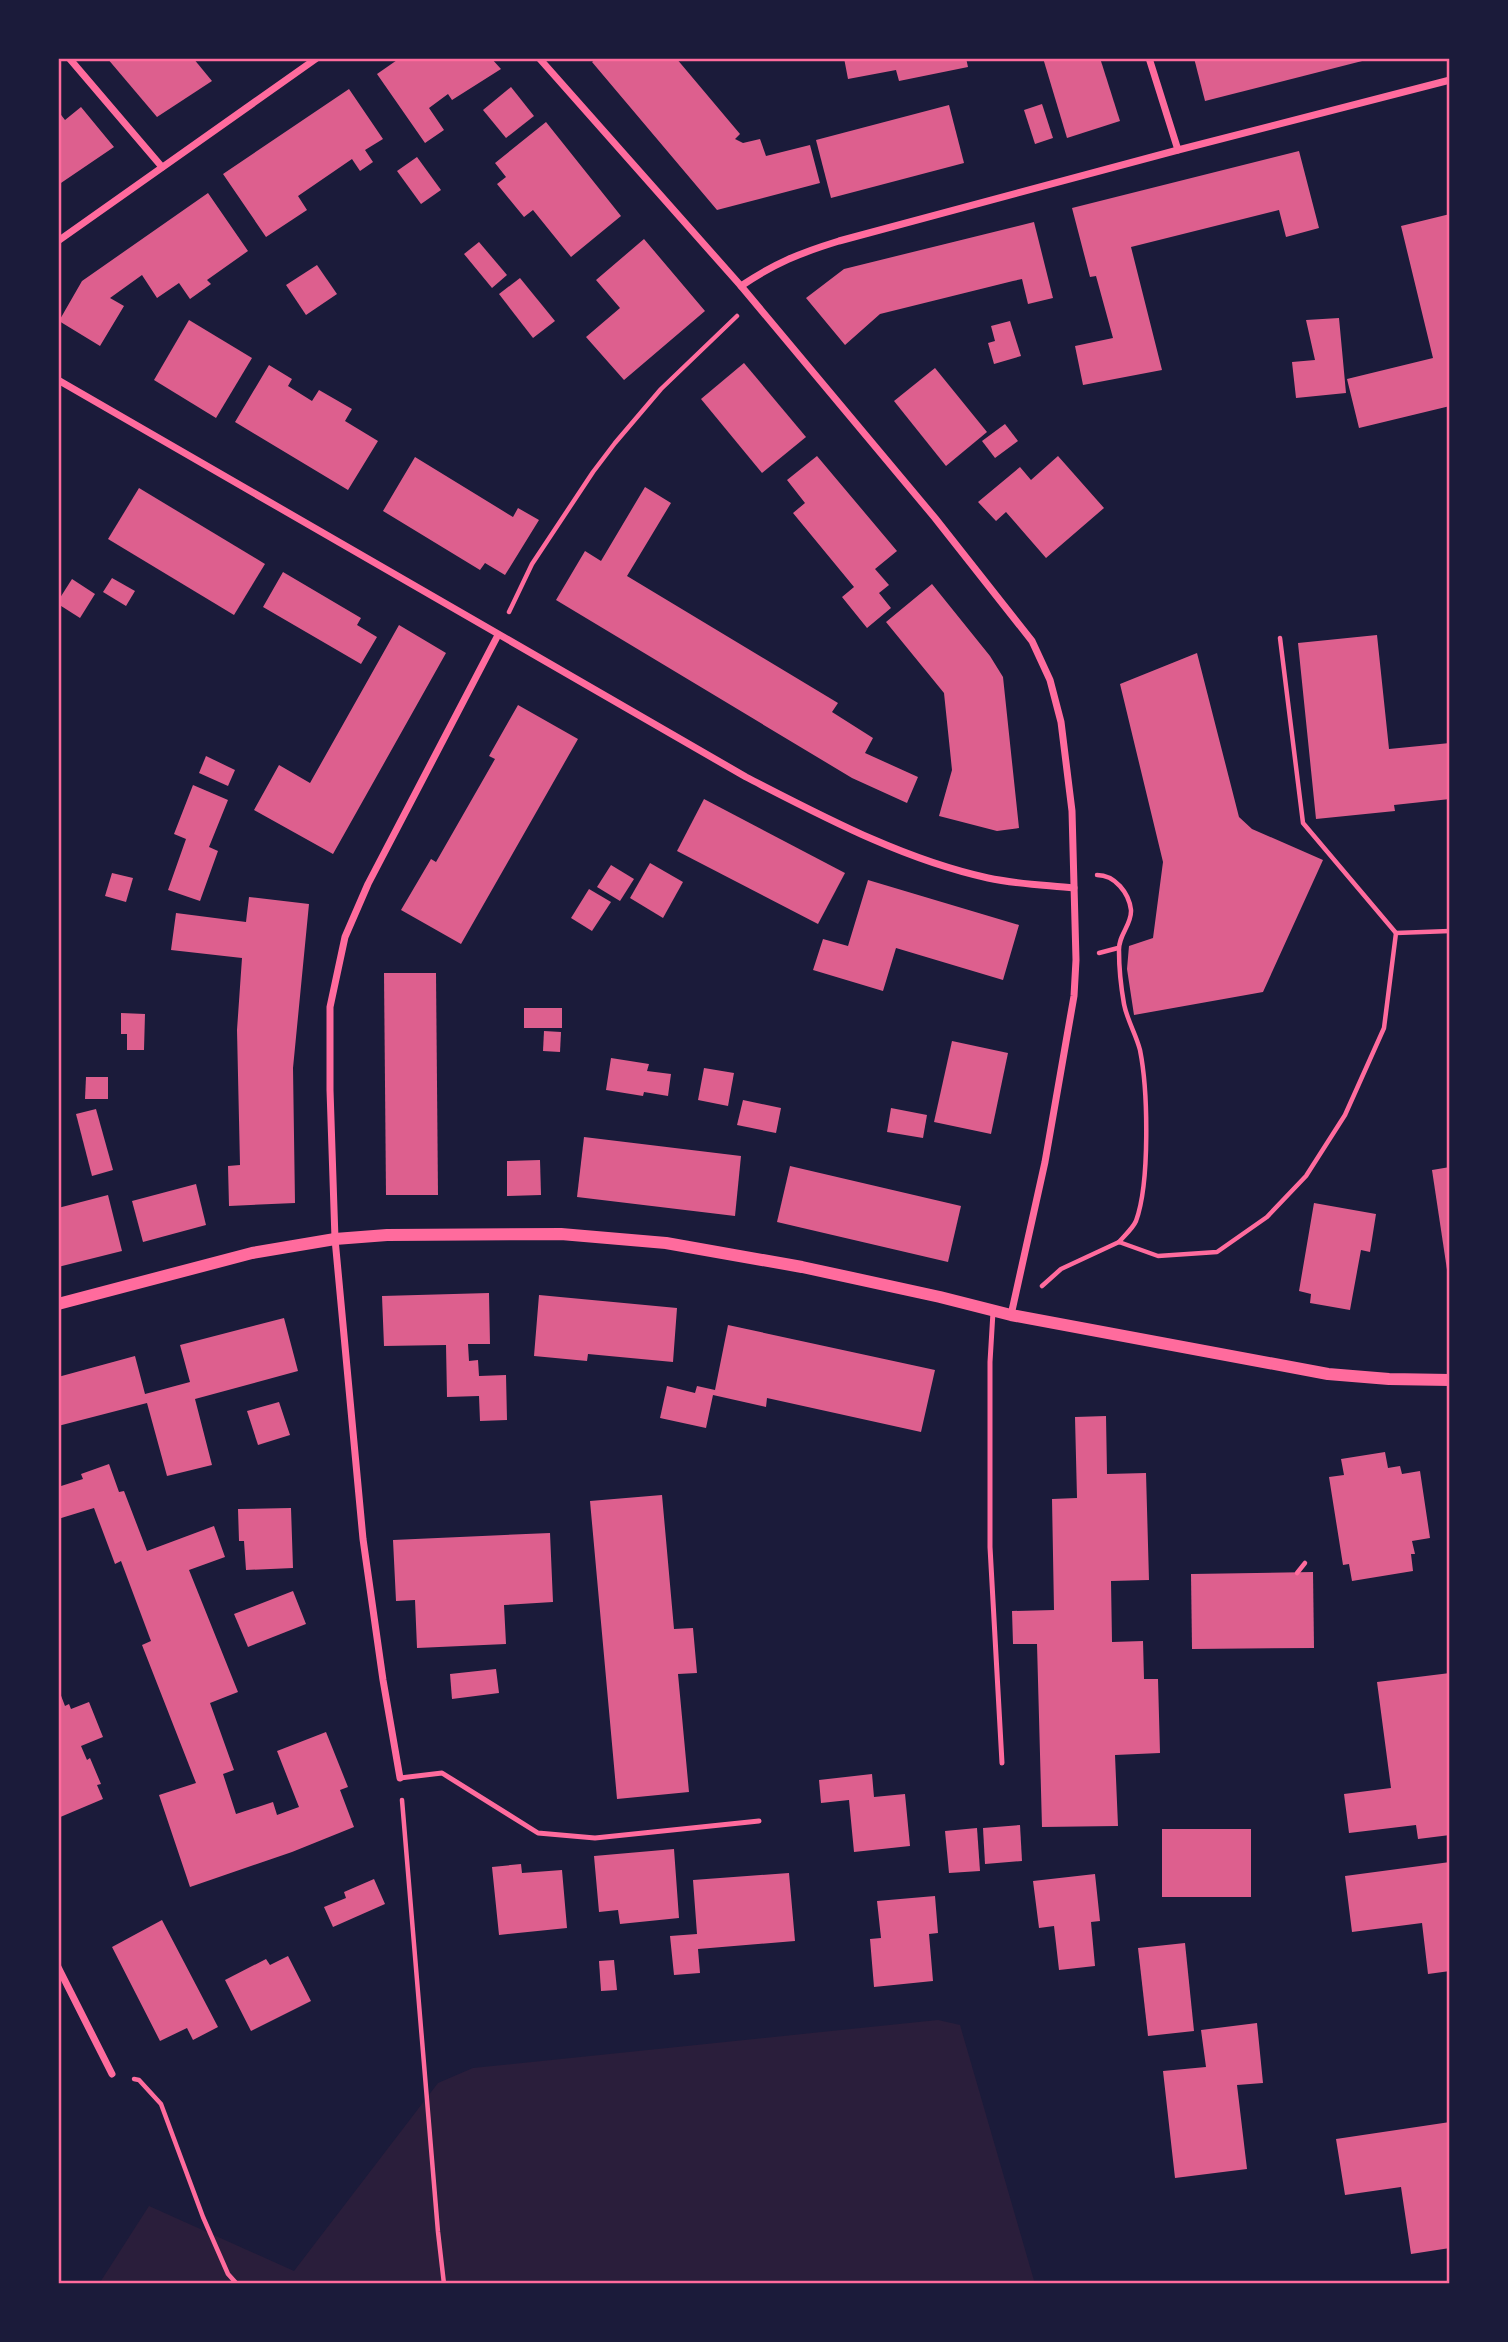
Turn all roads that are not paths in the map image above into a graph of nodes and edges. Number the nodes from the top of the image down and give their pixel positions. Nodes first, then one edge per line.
1 (69, 58) edge
2 (317, 58) edge
3 (540, 58) edge
4 (1149, 58) edge
5 (1450, 80) edge
6 (1178, 150) junction
7 (162, 167) junction
8 (58, 241) edge
9 (741, 286) junction
10 (58, 380) edge
11 (498, 635) junction
12 (1074, 888) junction
13 (335, 1239) junction
14 (58, 1304) edge
15 (993, 1311) junction
16 (1011, 1315) junction
17 (1450, 1380) edge
18 (1002, 1763) dead end
19 (400, 1778) joint
20 (759, 1821) dead end
21 (58, 1967) edge
22 (113, 2074) road end
23 (1450, 2283) edge
24 (1444, 2284) edge

1 - 7 street
2 - 7 street
3 - 9 street
4 - 6 street
5 - 6 street
6 - 9 street
7 - 8 street
9 - 12 street
10 - 11 street
11 - 12 street
11 - 13 street
12 - 16 street
13 - 14 street
13 - 15 street
13 - 19 street
15 - 16 street
15 - 18 lane
16 - 17 street
19 - 20 lane
21 - 22 street
23 - 24 lane

